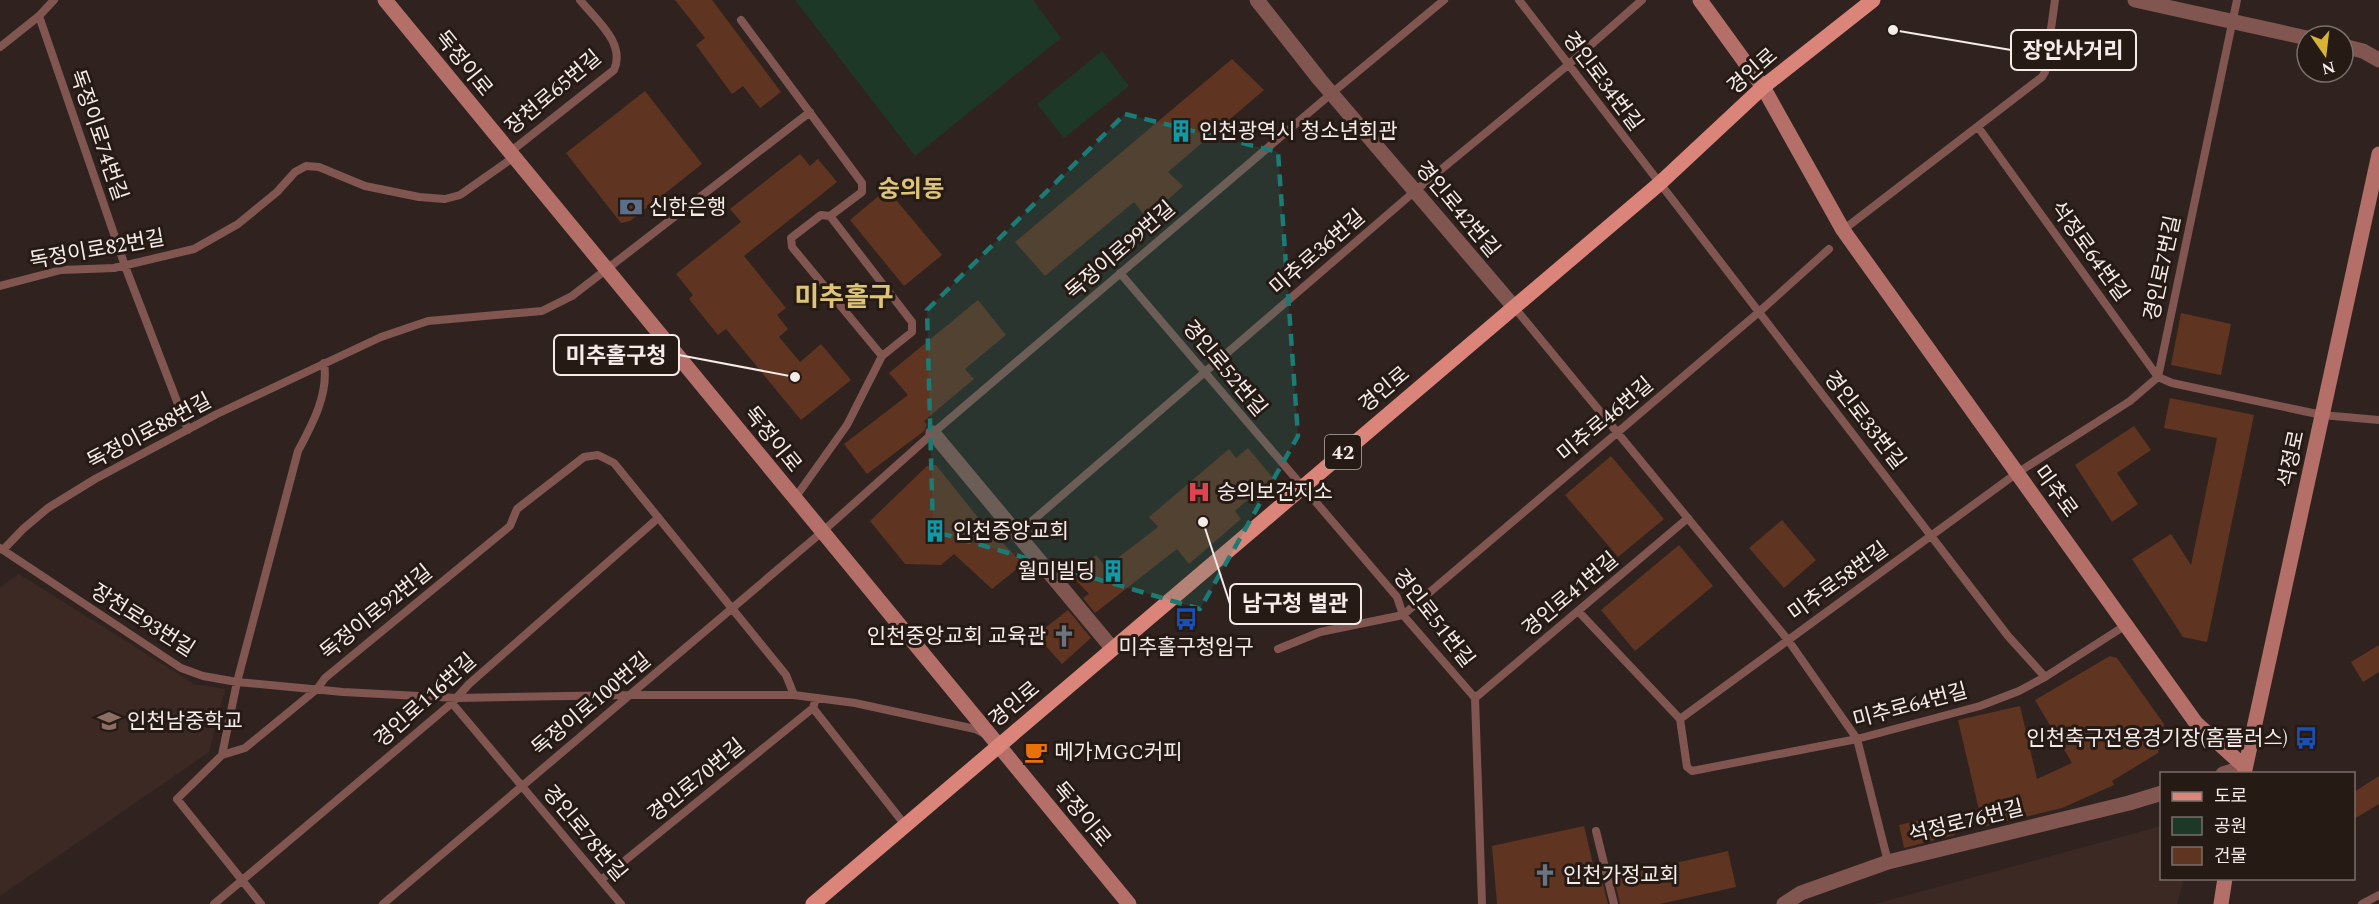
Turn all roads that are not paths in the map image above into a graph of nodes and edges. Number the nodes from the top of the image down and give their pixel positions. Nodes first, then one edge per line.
1 (54, 0) edge
2 (385, 0) edge
3 (580, 0) edge
4 (1444, 0) edge
5 (1519, 0) edge
6 (1642, 0) edge
7 (1700, 0) edge
8 (1873, 0) edge
9 (2055, 0) edge
10 (2135, 0) edge
11 (2237, 0) edge
12 (1264, 3) edge
13 (39, 16) junction
14 (741, 20) dead end
15 (2232, 21) junction
16 (2295, 35) edge
17 (0, 47) edge
18 (2355, 49) edge
19 (2379, 60) edge
20 (1568, 65) junction
21 (1763, 87) junction
22 (1332, 93) junction
23 (810, 112) junction
24 (1978, 126) junction
25 (512, 154) junction
26 (2379, 154) edge
27 (1659, 184) junction
28 (1415, 191) junction
29 (830, 216) junction
30 (1843, 230) junction
31 (1829, 249) dead end
32 (125, 266) junction
33 (606, 269) junction
34 (1120, 273) junction
35 (0, 286) edge
36 (1514, 307) junction
37 (1759, 312) junction
38 (882, 356) junction
39 (324, 363) junction
40 (1205, 372) junction
41 (2158, 377) junction
42 (2322, 415) junction
43 (2379, 420) edge
44 (188, 430) junction
45 (933, 433) junction
46 (1618, 433) junction
47 (2017, 473) junction
48 (1302, 487) junction
49 (795, 498) junction
50 (1688, 518) junction
51 (657, 519) junction
52 (822, 532) junction
53 (1017, 534) junction
54 (1932, 535) junction
55 (2, 549) edge
56 (732, 608) junction
57 (1578, 611) junction
58 (1403, 615) junction
59 (2126, 626) junction
60 (1788, 640) junction
61 (1112, 648) junction
62 (1278, 649) dead end
63 (2045, 678) junction
64 (237, 682) junction
65 (316, 689) junction
66 (629, 695) junction
67 (794, 695) junction
68 (816, 698) junction
69 (1475, 698) junction
70 (454, 700) junction
71 (813, 708) junction
72 (1680, 719) junction
73 (1857, 738) junction
74 (995, 741) junction
75 (222, 754) junction
76 (2245, 770) edge
77 (522, 786) junction
78 (2160, 794) edge
79 (905, 825) junction
80 (1596, 831) dead end
81 (1888, 862) junction
82 (242, 880) junction
83 (601, 880) junction
84 (2225, 880) edge
85 (2379, 895) edge
86 (214, 904) edge
87 (261, 904) edge
88 (383, 904) edge
89 (621, 904) edge
90 (813, 904) edge
91 (1129, 904) edge
92 (1482, 904) edge
93 (1614, 904) edge
94 (1784, 904) edge
95 (2221, 904) edge
96 (2362, 904) edge

1 - 13 lane
2 - 25 main road, 독정이로
3 - 25 lane, 장천로65번길
4 - 22 lane, 독정이로99번길
5 - 20 lane, 경인로34번길
6 - 20 lane, 미추로36번길
7 - 21 main road, 미추로
8 - 21 main road, 경인로 / 42
9 - 24 lane
10 - 15 street
11 - 15 lane, 경인로7번길
12 - 22 street, 경인로42번길
13 - 17 lane
13 - 32 lane, 독정이로74번길
14 - 23 lane
15 - 16 street
15 - 41 lane, 경인로7번길
18 - 19 street
20 - 27 lane, 경인로34번길
20 - 28 lane, 미추로36번길
21 - 27 main road, 경인로 / 42
21 - 30 main road, 미추로
22 - 28 street, 경인로42번길
22 - 34 lane, 독정이로99번길
23 - 29 lane
23 - 33 lane, 독정이로88번길
24 - 30 lane
24 - 41 lane, 석정로64번길
25 - 32 lane, 독정이로82번길
25 - 33 main road, 독정이로
26 - 42 main road, 석정로
27 - 36 main road, 경인로 / 42
27 - 37 lane, 경인로33번길
28 - 36 street, 경인로42번길
28 - 40 lane, 미추로36번길
29 - 38 lane
29 - 38 lane
30 - 47 main road, 미추로
31 - 37 lane, 미추로46번길
32 - 35 lane, 독정이로82번길
32 - 44 lane, 독정이로74번길
33 - 39 lane, 독정이로88번길
33 - 49 main road, 독정이로
34 - 40 lane, 경인로52번길
34 - 45 lane, 독정이로99번길
36 - 46 lane
36 - 48 main road, 경인로 / 42
37 - 46 lane, 미추로46번길
37 - 54 lane, 경인로33번길
38 - 49 lane
39 - 44 lane, 독정이로88번길
39 - 64 lane
40 - 48 lane, 경인로52번길
40 - 53 lane, 미추로36번길
41 - 42 lane
41 - 47 lane
42 - 43 lane
42 - 76 main road, 석정로
44 - 55 lane, 독정이로88번길
45 - 52 lane, 독정이로99번길
45 - 53 street
46 - 50 lane
46 - 58 lane, 미추로46번길
47 - 54 lane, 미추로58번길
47 - 59 main road, 미추로
48 - 58 lane, 경인로51번길
48 - 61 main road, 경인로 / 42
49 - 52 main road, 독정이로
50 - 57 lane, 경인로41번길
50 - 60 lane
51 - 56 lane
51 - 65 lane, 독정이로92번길
51 - 70 lane, 경인로116번길
52 - 56 lane, 독정이로100번길
52 - 74 main road, 독정이로
53 - 61 street
54 - 60 lane, 미추로58번길
54 - 63 lane, 경인로33번길
55 - 64 lane, 장천로93번길
56 - 66 lane, 독정이로100번길
56 - 67 lane
57 - 69 lane, 경인로41번길
57 - 72 lane
58 - 62 lane
58 - 69 lane, 경인로51번길
59 - 63 lane, 미추로64번길
59 - 76 main road, 미추로
60 - 72 lane, 미추로58번길
60 - 73 lane
61 - 74 main road, 경인로 / 42
63 - 73 lane, 미추로64번길
64 - 65 lane, 장천로93번길
64 - 75 lane
65 - 70 lane, 장천로93번길
65 - 75 lane, 독정이로92번길
66 - 67 lane
66 - 70 lane, 장천로93번길
66 - 77 lane, 독정이로100번길
67 - 68 lane
68 - 71 lane
68 - 74 lane
69 - 92 lane, 경인로51번길
70 - 77 lane, 경인로78번길
70 - 82 lane, 경인로116번길
71 - 79 lane
71 - 83 lane, 경인로70번길
72 - 73 lane, 미추로64번길
73 - 81 lane
74 - 79 main road, 경인로 / 42
74 - 91 main road, 독정이로
75 - 82 lane, 독정이로92번길
77 - 83 lane, 경인로78번길
77 - 88 lane, 독정이로100번길
78 - 81 street, 석정로76번길
79 - 90 main road, 경인로 / 42
80 - 93 lane
81 - 94 street, 석정로76번길
82 - 86 lane, 경인로116번길
82 - 87 lane
83 - 89 lane, 경인로78번길
84 - 95 main road
85 - 96 lane

